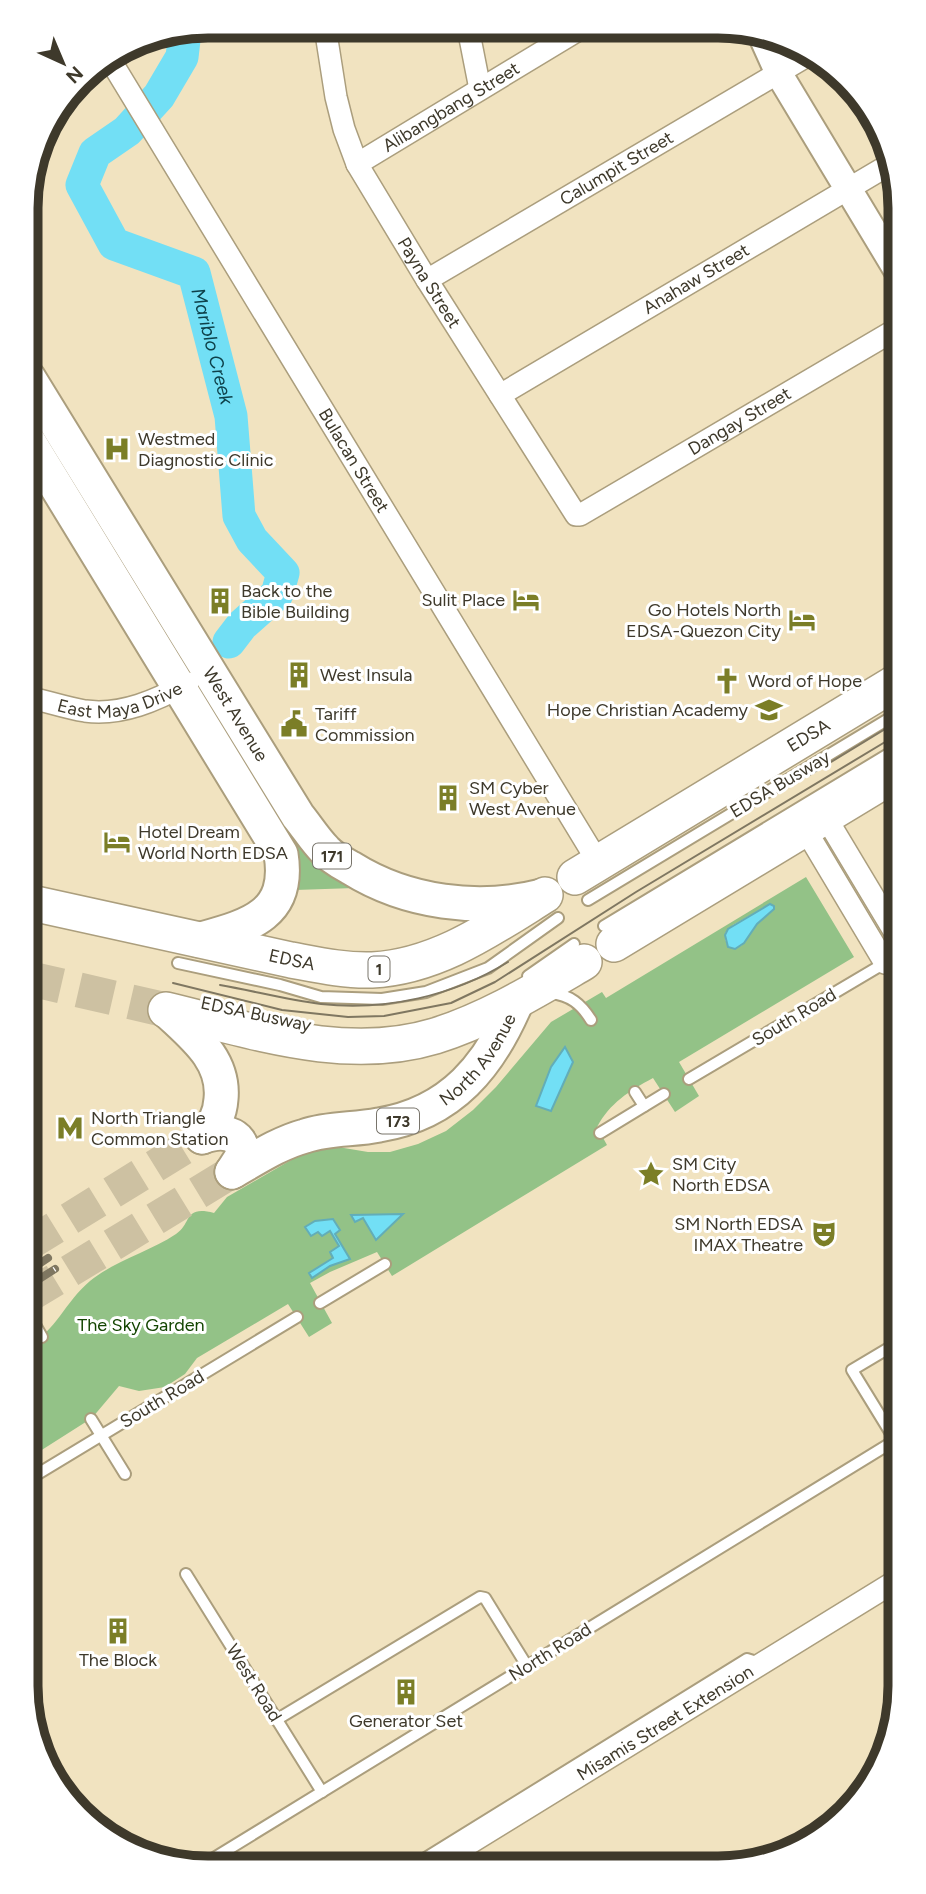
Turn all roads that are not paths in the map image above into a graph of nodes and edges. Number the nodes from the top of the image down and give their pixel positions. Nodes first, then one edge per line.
1 (326, 38) edge
2 (470, 38) edge
3 (565, 38) edge
4 (767, 46) edge
5 (800, 60) edge
6 (114, 67) edge
7 (779, 74) junction
8 (480, 89) junction
9 (357, 164) junction
10 (882, 169) edge
11 (848, 190) junction
12 (888, 255) edge
13 (427, 280) junction
14 (888, 334) edge
15 (39, 395) edge
16 (500, 395) junction
17 (39, 459) edge
18 (580, 515) joint
19 (208, 671) junction
20 (178, 688) junction
21 (888, 688) edge
22 (39, 700) edge
23 (888, 719) edge
24 (888, 755) edge
25 (888, 768) edge
26 (888, 778) edge
27 (818, 819) junction
28 (587, 880) junction
29 (39, 906) edge
30 (551, 907) joint
31 (888, 922) edge
32 (609, 935) joint
33 (888, 950) edge
34 (188, 951) junction
35 (579, 953) dead end
36 (887, 961) edge
37 (521, 992) junction
38 (166, 1010) joint
39 (591, 1020) dead end
40 (689, 1079) dead end
41 (635, 1091) dead end
42 (664, 1094) dead end
43 (644, 1106) junction
44 (600, 1133) dead end
45 (385, 1264) dead end
46 (320, 1303) dead end
47 (297, 1317) dead end
48 (38, 1330) edge
49 (42, 1337) dead end
50 (887, 1349) edge
51 (91, 1419) dead end
52 (887, 1424) edge
53 (102, 1436) junction
54 (887, 1445) edge
55 (38, 1474) edge
56 (125, 1474) dead end
57 (186, 1574) dead end
58 (887, 1590) edge
59 (768, 1664) junction
60 (527, 1666) junction
61 (276, 1720) junction
62 (322, 1792) junction
63 (217, 1856) edge
64 (429, 1856) edge
65 (451, 1856) edge

1 - 9 street, Payna Street
2 - 8 street
3 - 8 street, Alibangbang Street
4 - 7 street
5 - 7 street, Calumpit Street
6 - 28 street, Bulacan Street
7 - 11 street
7 - 13 street, Calumpit Street
8 - 9 street, Alibangbang Street
9 - 13 street, Payna Street
10 - 11 street, Anahaw Street
11 - 12 street
11 - 16 street, Anahaw Street
13 - 16 street, Payna Street
14 - 18 street, Dangay Street
15 - 19 main road, West Avenue / 171
16 - 18 street, Payna Street
17 - 20 main road, West Avenue
19 - 20 street, East Maya Drive
19 - 30 main road, West Avenue / 171
20 - 22 street, East Maya Drive
20 - 34 main road, West Avenue
21 - 28 highway, EDSA
23 - 28 lane, EDSA Busway
24 - 32 lane, EDSA Busway
25 - 27 highway
26 - 27 highway
27 - 31 street
27 - 32 highway
27 - 33 street
29 - 34 highway, EDSA / 1
30 - 34 highway, EDSA / 1
35 - 37 highway
36 - 40 lane, South Road
37 - 38 highway
37 - 38 main road, North Avenue / 173
37 - 39 lane
41 - 43 lane
42 - 43 lane
43 - 44 lane
45 - 46 lane
47 - 53 lane, South Road
48 - 49 lane
50 - 52 lane
51 - 53 lane
53 - 55 lane, South Road
53 - 56 lane
54 - 60 lane, North Road
57 - 61 lane, West Road
58 - 59 street, Misamis Street Extension
59 - 64 lane
59 - 65 street, Misamis Street Extension
60 - 61 lane
60 - 62 lane, North Road
61 - 62 lane, West Road
62 - 63 lane, North Road

